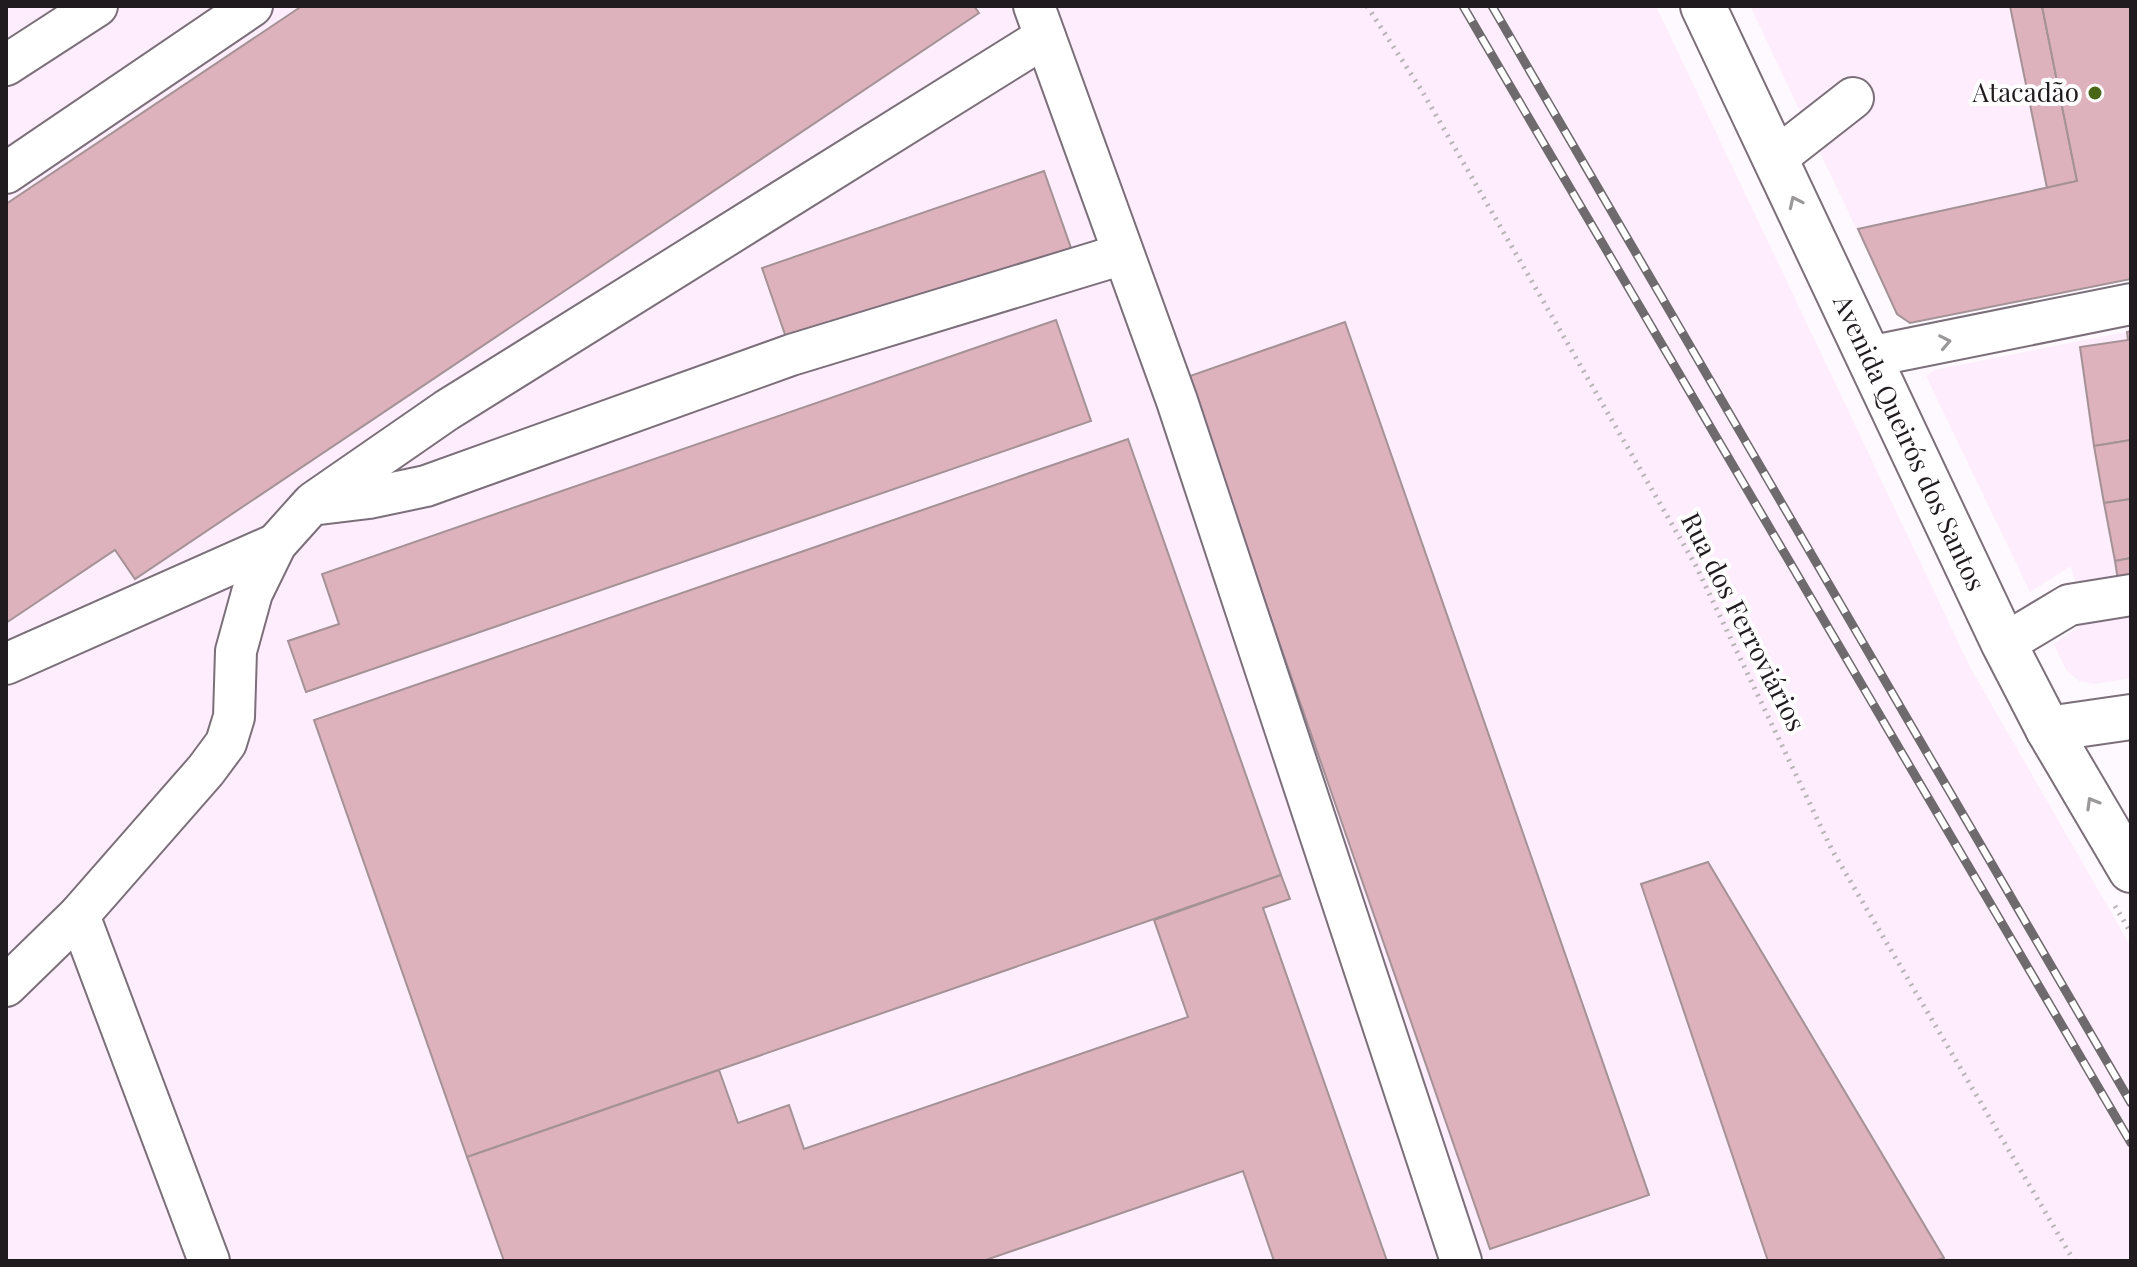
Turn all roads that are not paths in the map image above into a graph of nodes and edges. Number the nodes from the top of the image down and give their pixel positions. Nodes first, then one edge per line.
1 (97, 6) edge
2 (252, 6) edge
3 (1703, 6) edge
4 (1040, 22) edge
5 (6, 65) edge
6 (1853, 98) dead end
7 (1775, 159) junction
8 (6, 173) edge
9 (1123, 254) junction
10 (2131, 304) edge
11 (1868, 357) junction
12 (311, 505) junction
13 (276, 544) junction
14 (2131, 595) edge
15 (2004, 644) junction
16 (6, 664) edge
17 (2131, 717) edge
18 (2048, 729) junction
19 (2131, 870) edge
20 (79, 915) junction
21 (6, 986) edge
22 (209, 1261) edge
23 (1461, 1261) edge

1 - 5 street
2 - 8 street
3 - 7 main road, Avenida Queirós dos Santos
4 - 9 street
4 - 12 street
6 - 7 street
11 -> 7 main road, Avenida Queirós dos Santos
9 - 12 street
9 - 23 street
11 -> 10 street
11 - 15 main road, Avenida Queirós dos Santos
12 - 13 street
13 - 16 street
13 - 20 street
14 - 15 street
15 - 18 main road, Avenida Queirós dos Santos
17 - 18 main road
19 -> 18 main road, Avenida Queirós dos Santos
20 - 21 street
20 - 22 street

